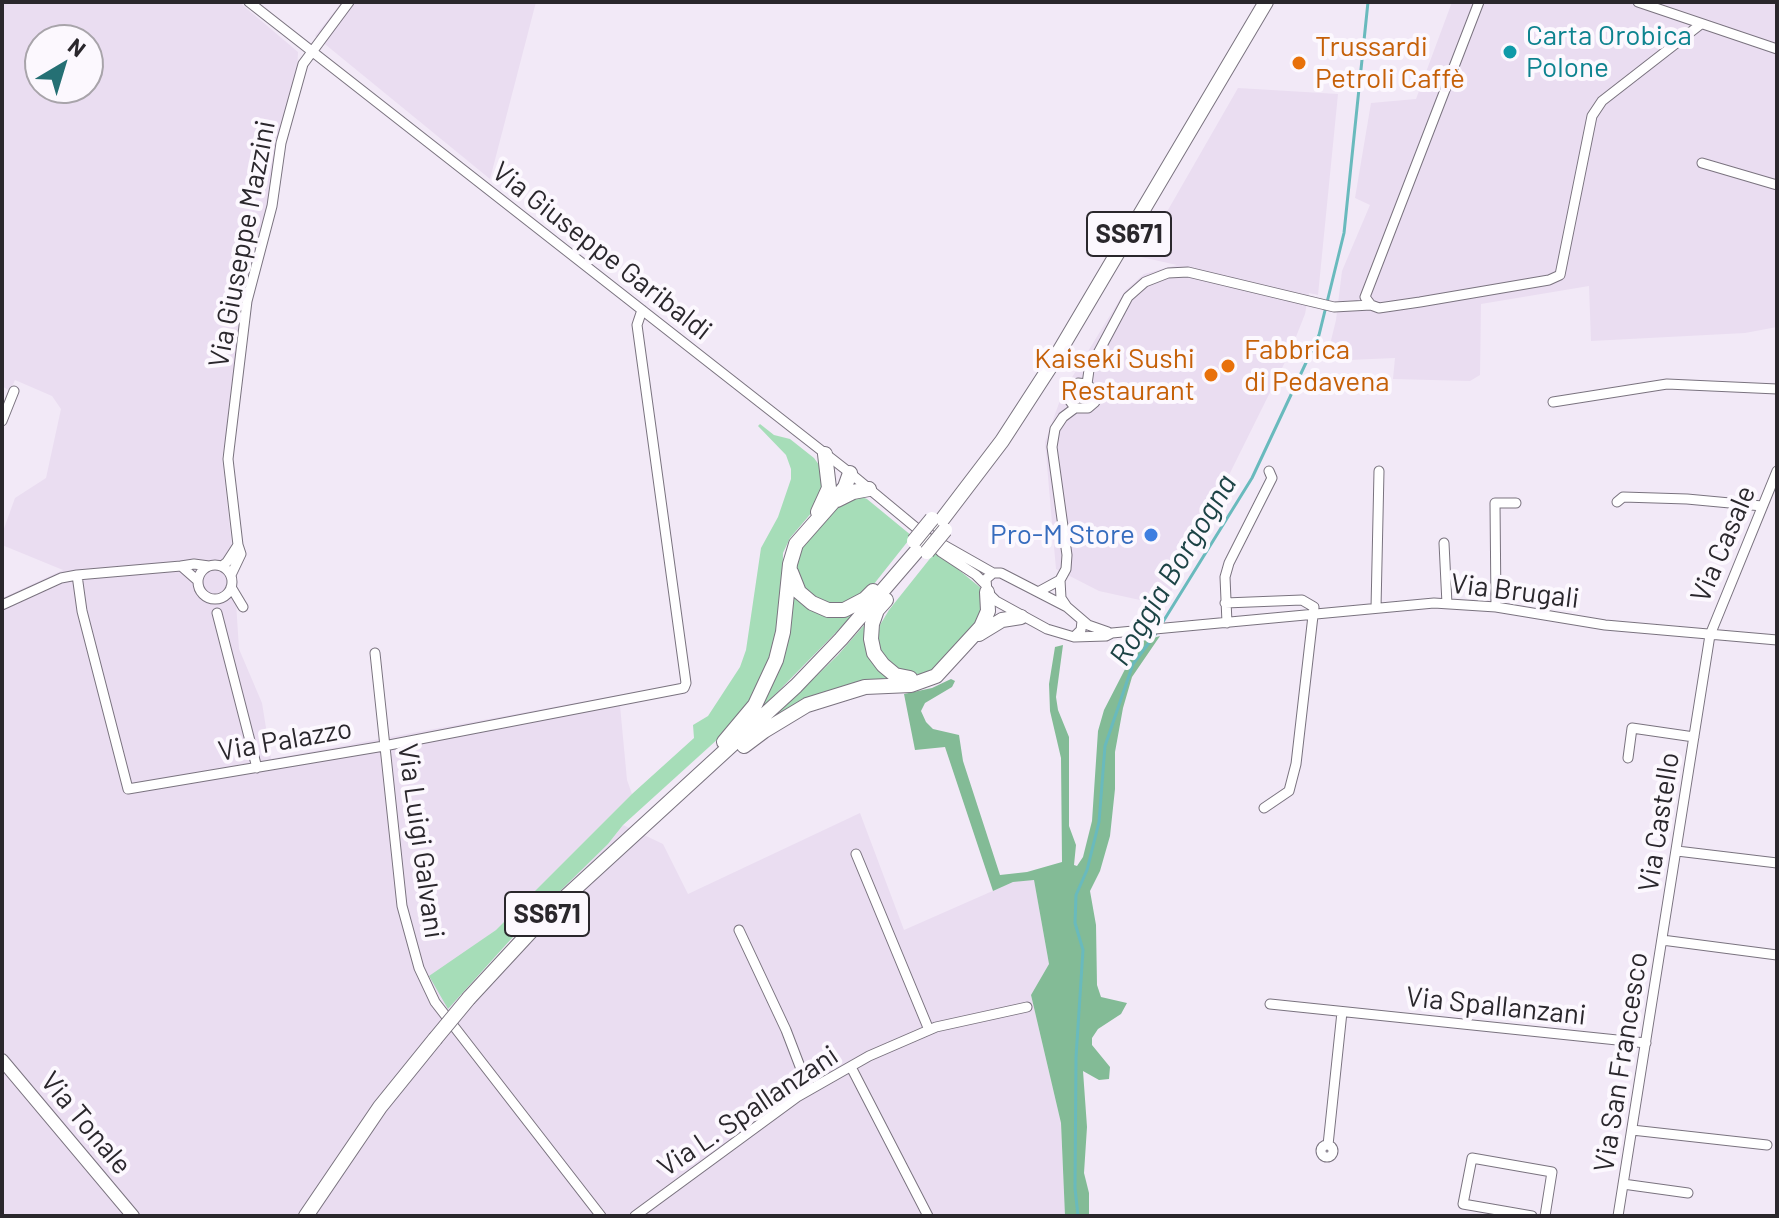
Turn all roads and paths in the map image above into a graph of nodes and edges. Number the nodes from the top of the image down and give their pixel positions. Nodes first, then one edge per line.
1 (249, 2) edge
2 (349, 2) edge
3 (1266, 2) edge
4 (1479, 2) edge
5 (1638, 2) edge
6 (1701, 24) junction
7 (1777, 49) edge
8 (311, 51) junction
9 (1702, 163) dead end
10 (1777, 185) edge
11 (1371, 305) junction
12 (642, 310) junction
13 (1087, 384) junction
14 (1777, 389) edge
15 (9, 395) edge
16 (1553, 402) dead end
17 (1075, 408) junction
18 (2, 421) edge
19 (825, 454) junction
20 (1269, 471) dead end
21 (1379, 471) dead end
22 (1777, 471) edge
23 (850, 473) junction
24 (869, 489) junction
25 (831, 495) junction
26 (1617, 502) dead end
27 (1516, 503) dead end
28 (1762, 506) junction
29 (1444, 543) dead end
30 (922, 544) junction
31 (238, 545) junction
32 (790, 564) junction
33 (181, 566) junction
34 (209, 566) junction
35 (222, 566) junction
36 (993, 573) junction
37 (77, 575) junction
38 (231, 575) junction
39 (1060, 580) junction
40 (198, 581) junction
41 (986, 588) junction
42 (1038, 592) junction
43 (222, 595) junction
44 (1225, 603) junction
45 (1447, 604) junction
46 (2, 605) edge
47 (1067, 607) junction
48 (1496, 607) junction
49 (1376, 608) junction
50 (1313, 614) junction
51 (1021, 617) junction
52 (1082, 621) junction
53 (1227, 623) junction
54 (1173, 628) joint
55 (1112, 633) junction
56 (1710, 635) junction
57 (1074, 637) junction
58 (972, 639) junction
59 (1777, 640) edge
60 (375, 653) dead end
61 (923, 681) junction
62 (1694, 737) junction
63 (384, 746) junction
64 (1628, 758) dead end
65 (257, 768) junction
66 (1264, 808) dead end
67 (631, 836) junction
68 (1677, 851) junction
69 (856, 854) dead end
70 (1777, 863) edge
71 (1667, 914) joint
72 (739, 930) dead end
73 (1662, 940) junction
74 (1777, 955) edge
75 (1270, 1004) dead end
76 (1027, 1007) dead end
77 (1342, 1012) junction
78 (929, 1030) junction
79 (1646, 1043) junction
80 (2, 1060) edge
81 (851, 1067) junction
82 (809, 1090) junction
83 (1632, 1130) junction
84 (1328, 1145) dead end
85 (1767, 1145) dead end
86 (1623, 1184) junction
87 (1688, 1193) dead end
88 (133, 1216) edge
89 (306, 1216) edge
90 (601, 1216) edge
91 (635, 1216) edge
92 (928, 1216) edge
93 (1532, 1216) edge
94 (1545, 1216) edge
95 (1618, 1216) edge

1 - 8 street, Via Giuseppe Garibaldi
2 - 8 street, Via Giuseppe Mazzini
3 - 30 highway, SS671
4 - 11 street
5 - 6 street
6 - 7 street
6 - 11 street
8 - 12 street, Via Giuseppe Garibaldi
8 - 31 street, Via Giuseppe Mazzini
9 - 10 street
11 - 13 street
12 - 19 street, Via Giuseppe Garibaldi
12 - 63 street, Via Palazzo
13 - 17 street
13 - 17 street
14 - 16 street
15 - 18 street
17 - 39 street
19 - 23 street, Via Giuseppe Garibaldi
19 - 25 highway
20 - 44 street
21 - 49 street
22 - 28 street, Via Casale
23 - 24 street, Via Giuseppe Garibaldi
23 - 25 highway
24 - 25 highway
24 - 30 street, Via Giuseppe Garibaldi
25 - 32 highway
26 - 28 street
27 - 48 street
28 - 56 street, Via Casale
29 - 45 street
30 - 32 highway
30 - 36 street, Via Giuseppe Garibaldi
30 - 41 street, Via Giuseppe Garibaldi
30 - 61 highway
30 - 67 highway, SS671
31 - 35 street
31 - 38 street, Via Giuseppe Mazzini
32 - 67 highway
33 - 34 street
33 - 37 street
33 - 40 street
34 - 35 street
34 - 40 street
35 - 38 street
36 - 41 street
36 - 42 street, Via Giuseppe Garibaldi
37 - 46 street
37 - 65 street, Via Palazzo
38 - 43 street, Via Giuseppe Mazzini
39 - 42 street
39 - 47 street
40 - 43 street
41 - 51 street, Via Giuseppe Garibaldi
41 - 58 highway
42 - 47 street, Via Giuseppe Garibaldi
43 - 65 street
44 - 50 street, Via Brugali
44 - 53 street
45 - 48 street, Via Brugali
45 - 49 street, Via Brugali
47 - 52 street, Via Giuseppe Garibaldi
48 - 56 street, Via Brugali
49 - 50 street, Via Brugali
50 - 53 street, Via Brugali
50 - 66 street
51 - 57 street, Via Giuseppe Garibaldi
51 - 58 highway
52 - 55 street, Via Giuseppe Garibaldi
52 - 57 street
53 - 54 street, Via Brugali
54 - 55 street, Via Giuseppe Garibaldi
55 - 57 street, Via Giuseppe Garibaldi
56 - 59 street, Via Brugali
56 - 62 street, Via Castello
58 - 61 highway
60 - 63 street, Via Luigi Galvani
61 - 67 highway
62 - 64 street, Via Castello
62 - 68 street, Via Castello
63 - 65 street, Via Palazzo
63 - 90 street, Via Luigi Galvani
67 - 89 highway, SS671, bridge
68 - 70 street
68 - 71 street, Via Castello
69 - 78 street
71 - 73 street, Via San Francesco
72 - 82 street
73 - 74 street
73 - 79 street, Via San Francesco
75 - 77 street, Via Spallanzani
76 - 78 street, Via L. Spallanzani
77 - 79 street, Via Spallanzani
77 - 84 street
78 - 81 street, Via L. Spallanzani
79 - 83 street, Via San Francesco
80 - 88 main road, Via Tonale
81 - 82 street, Via L. Spallanzani
81 - 92 street
82 - 91 street, Via L. Spallanzani
83 - 85 street
83 - 86 street, Via San Francesco
86 - 87 street
86 - 95 street, Via San Francesco
93 - 94 street

